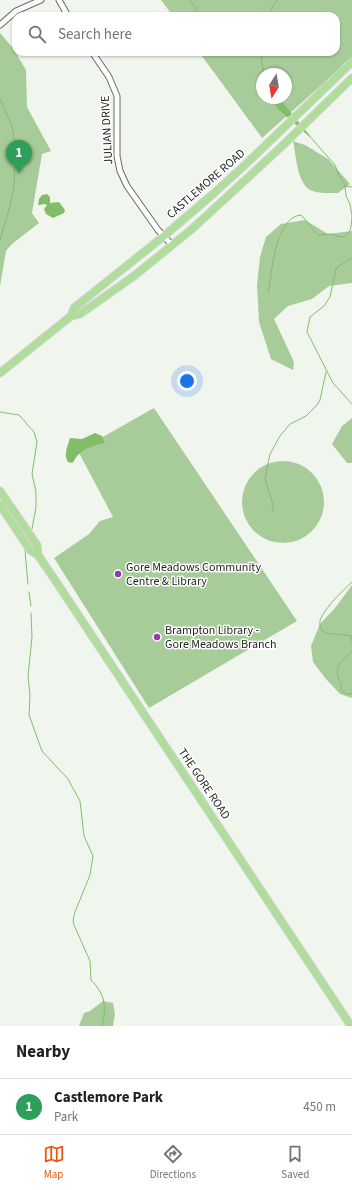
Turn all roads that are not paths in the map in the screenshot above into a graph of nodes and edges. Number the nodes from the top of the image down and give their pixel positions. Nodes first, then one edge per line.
1 (41, 0) edge
2 (60, 0) edge
3 (15, 12) edge
4 (66, 12) edge
5 (12, 15) edge
6 (0, 26) edge
7 (95, 56) edge
8 (352, 62) edge
9 (352, 78) edge
10 (272, 140) junction
11 (280, 148) junction
12 (246, 164) junction
13 (254, 172) junction
14 (164, 236) junction
15 (172, 245) junction
16 (71, 316) junction
17 (0, 373) edge
18 (0, 491) edge
19 (0, 505) edge
20 (20, 521) junction
21 (14, 526) junction
22 (38, 555) junction
23 (351, 1026) edge

1 - 3 street
2 - 4 street
5 - 6 street
7 - 14 street, JULIAN DRIVE
8 - 10 main road, CASTLEMORE ROAD
9 - 11 main road, CASTLEMORE ROAD
10 - 11 main road
10 - 12 main road, CASTLEMORE ROAD
11 - 13 main road, CASTLEMORE ROAD
12 - 13 main road
12 - 14 main road, CASTLEMORE ROAD
13 - 15 main road, CASTLEMORE ROAD
14 - 15 street, JULIAN DRIVE
14 - 16 main road, CASTLEMORE ROAD
15 - 16 main road, CASTLEMORE ROAD
16 - 17 main road, CASTLEMORE ROAD
18 - 20 main road, THE GORE ROAD
19 - 21 main road, THE GORE ROAD
20 - 21 main road
20 - 22 main road, THE GORE ROAD
21 - 22 main road, THE GORE ROAD
22 - 23 main road, THE GORE ROAD

